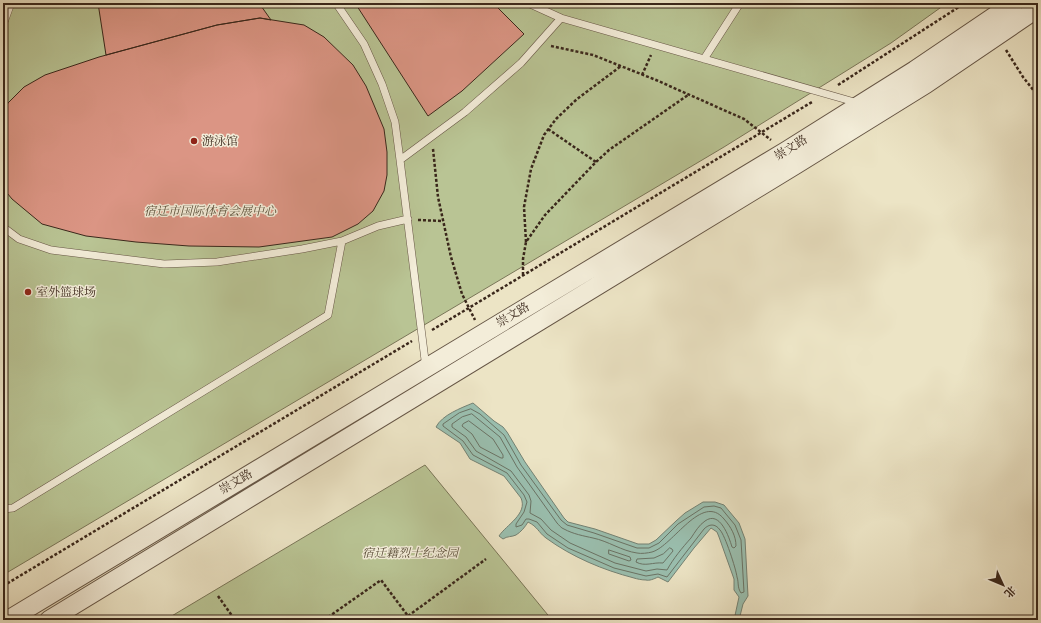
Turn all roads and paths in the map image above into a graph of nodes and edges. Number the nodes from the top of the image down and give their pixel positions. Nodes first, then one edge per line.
1 (11, 3) edge
2 (336, 3) edge
3 (528, 3) edge
4 (740, 3) edge
5 (965, 3) edge
6 (1014, 3) edge
7 (1038, 8) edge
8 (561, 18) junction
9 (3, 25) edge
10 (996, 36) junction
11 (538, 43) junction
12 (656, 45) junction
13 (704, 59) junction
14 (621, 66) junction
15 (642, 75) junction
16 (688, 94) junction
17 (825, 94) junction
18 (1038, 96) edge
19 (860, 104) junction
20 (548, 129) junction
21 (762, 133) junction
22 (432, 137) junction
23 (786, 151) junction
24 (400, 160) junction
25 (596, 162) junction
26 (408, 220) junction
27 (443, 221) junction
28 (3, 227) edge
29 (342, 241) junction
30 (526, 242) junction
31 (523, 275) junction
32 (469, 307) junction
33 (482, 334) junction
34 (422, 336) junction
35 (426, 368) junction
36 (3, 509) edge
37 (486, 559) dead end
38 (3, 586) edge
39 (218, 596) dead end
40 (408, 616) junction
41 (8, 620) edge
42 (49, 620) edge
43 (235, 620) edge
44 (324, 620) edge
45 (411, 620) edge

1 - 9 lane
2 - 24 lane
3 - 8 lane
4 - 13 lane
5 - 17 path
6 - 19 street, 崇文路
7 - 10 street, 崇文路
8 - 11 lane
8 - 12 lane
10 - 18 path
10 - 42 street, 崇文路
11 - 14 path
11 - 22 lane
12 - 13 lane
12 - 15 path
13 - 17 lane
14 - 15 path
14 - 20 path
15 - 16 path
16 - 21 path
16 - 25 path
17 - 19 lane
17 - 21 path
19 - 23 street, 崇文路
20 - 25 path
20 - 30 path
21 - 23 path
21 - 31 path
22 - 24 lane
22 - 27 path
23 - 33 street, 崇文路
24 - 26 lane
25 - 30 path
26 - 27 path
26 - 29 lane
26 - 34 lane
27 - 32 path
28 - 29 lane
29 - 36 lane
30 - 31 path
31 - 32 path
32 - 33 path
32 - 34 path
33 - 35 street, 崇文路
34 - 35 lane
34 - 38 path
35 - 41 street, 崇文路
37 - 40 path
39 - 43 path
40 - 44 path
40 - 45 path

